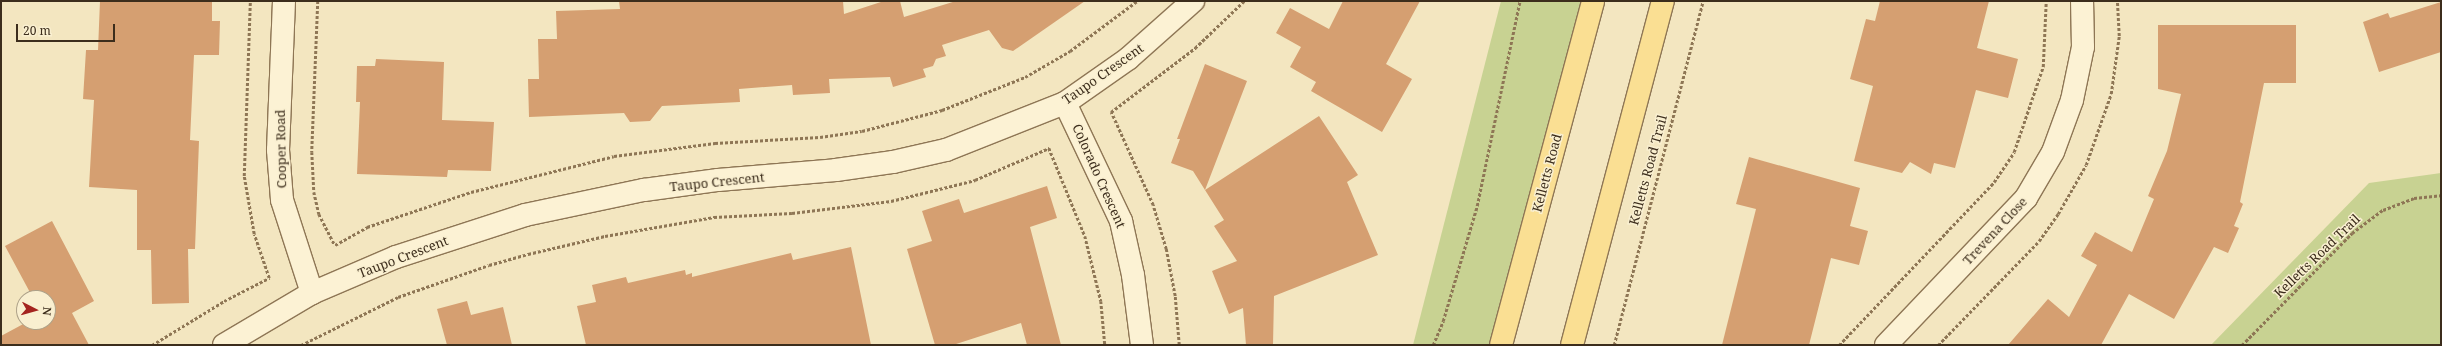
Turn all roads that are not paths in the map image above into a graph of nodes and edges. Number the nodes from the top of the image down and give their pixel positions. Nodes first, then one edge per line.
1 (284, 1) edge
2 (1193, 1) edge
3 (1592, 1) edge
4 (1663, 1) edge
5 (2082, 1) edge
6 (1066, 103) junction
7 (312, 293) junction
8 (224, 345) edge
9 (1142, 345) edge
10 (1501, 345) edge
11 (1572, 345) edge
12 (1886, 345) edge

1 - 7 street, Cooper Road
2 - 6 street, Taupo Crescent
3 - 10 main road, Kelletts Road
4 - 11 main road
5 - 12 street, Trevena Close
6 - 7 street, Taupo Crescent
6 - 9 street, Colorado Crescent
7 - 8 street, Taupo Crescent

